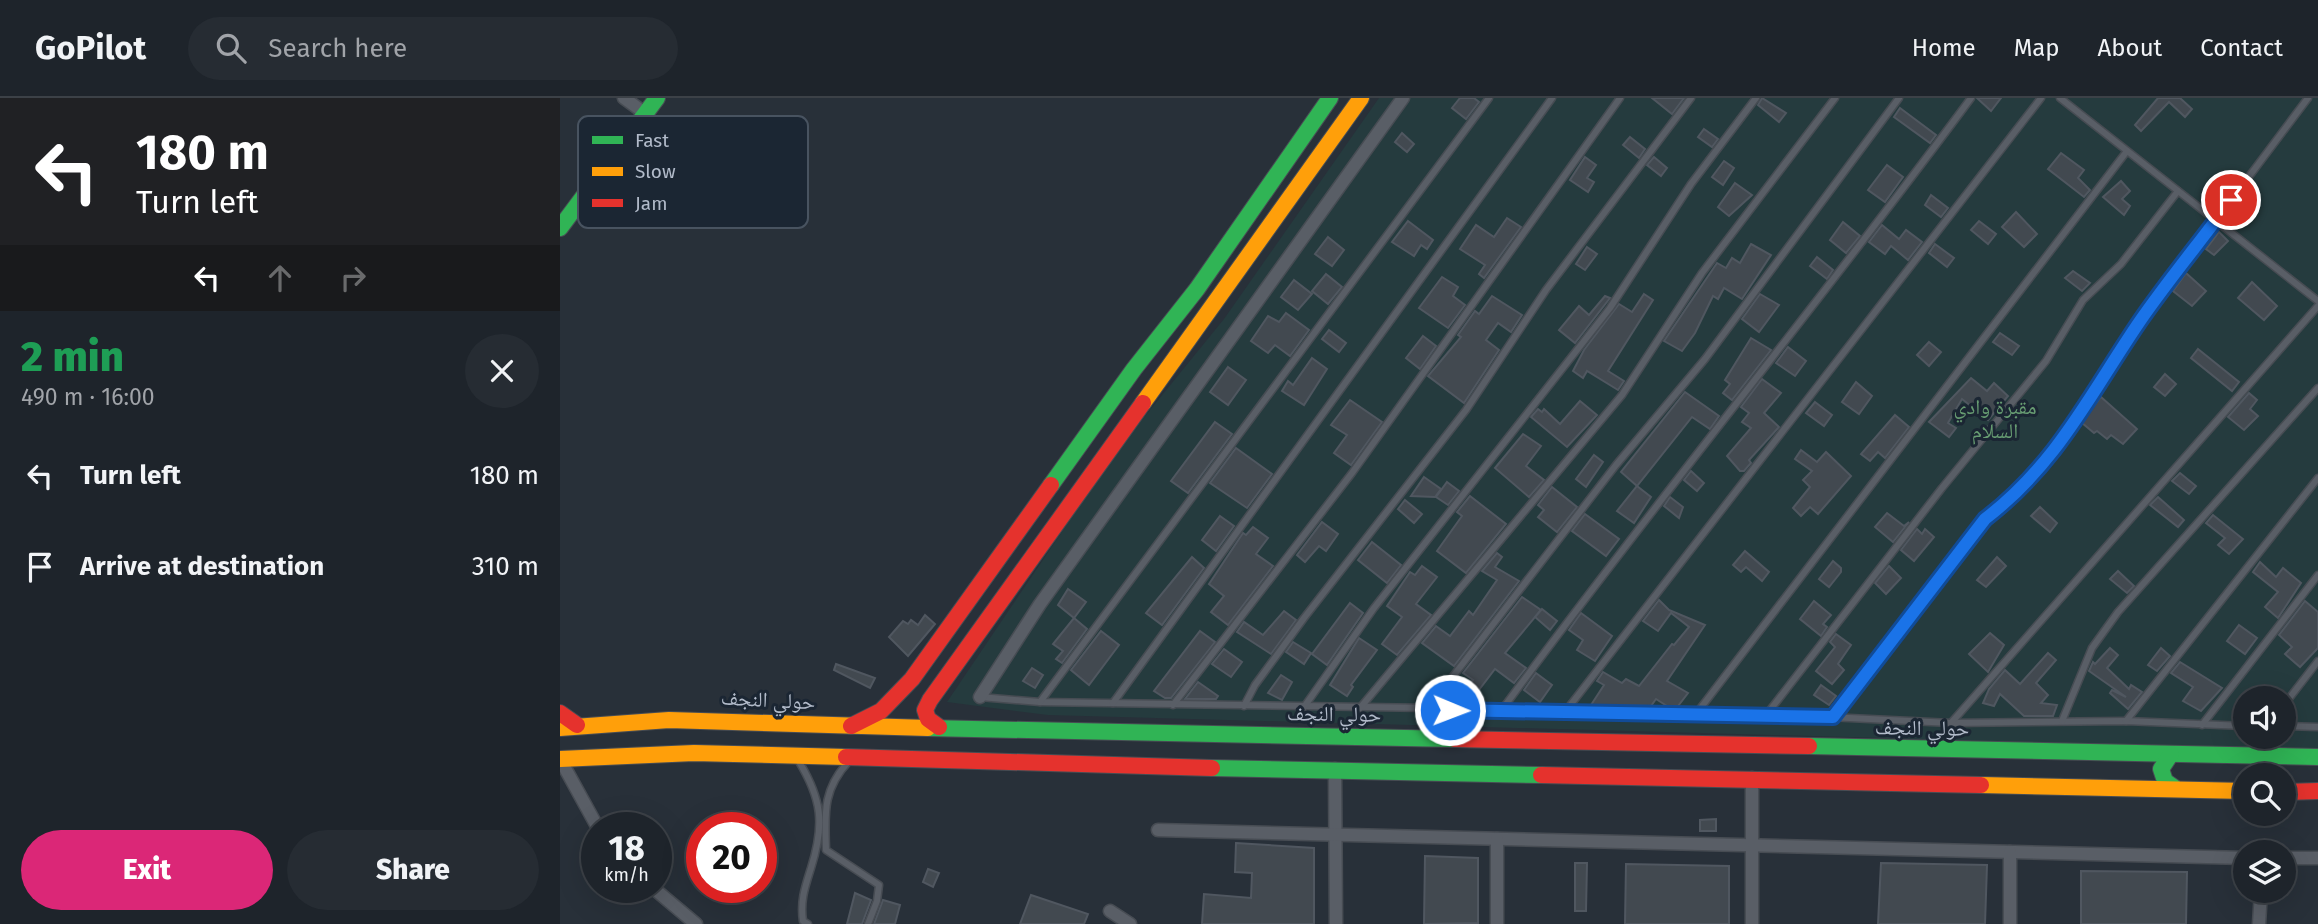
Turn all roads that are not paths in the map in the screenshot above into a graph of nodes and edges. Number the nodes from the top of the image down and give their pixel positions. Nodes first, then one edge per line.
1 (624, 98) edge
2 (657, 98) edge
3 (1329, 98) edge
4 (1361, 98) edge
5 (1402, 98) edge
6 (1489, 98) edge
7 (1552, 98) edge
8 (1620, 98) edge
9 (1691, 98) edge
10 (1756, 98) edge
11 (1835, 98) edge
12 (1899, 98) edge
13 (1971, 98) edge
14 (2041, 98) edge
15 (2060, 98) edge
16 (2308, 98) edge
17 (646, 114) joint
18 (2127, 151) junction
19 (2178, 191) junction
20 (578, 204) edge
21 (2216, 221) junction
22 (560, 228) edge
23 (2318, 301) edge
24 (2318, 306) edge
25 (2318, 388) edge
26 (2318, 478) edge
27 (2318, 575) edge
28 (2318, 661) edge
29 (2296, 689) edge
30 (980, 697) joint
31 (1040, 702) junction
32 (1113, 704) junction
33 (1173, 705) junction
34 (1244, 706) junction
35 (1304, 707) junction
36 (1360, 708) junction
37 (1427, 710) junction
38 (1501, 711) junction
39 (1565, 712) junction
40 (560, 713) edge
41 (1696, 714) junction
42 (1767, 714) junction
43 (1833, 717) junction
44 (2062, 721) junction
45 (2126, 721) junction
46 (1951, 723) junction
47 (577, 725) junction
48 (2202, 725) junction
49 (850, 726) junction
50 (2233, 726) edge
51 (2296, 726) edge
52 (939, 727) junction
53 (2318, 727) edge
54 (560, 728) edge
55 (2118, 754) junction
56 (2171, 754) junction
57 (795, 755) junction
58 (2318, 757) edge
59 (852, 758) junction
60 (560, 759) edge
61 (1335, 769) junction
62 (1752, 778) junction
63 (2120, 788) junction
64 (2175, 788) junction
65 (2233, 790) edge
66 (2318, 791) edge
67 (2296, 792) edge
68 (589, 812) edge
69 (1158, 830) dead end
70 (1336, 835) junction
71 (1497, 839) junction
72 (1752, 845) junction
73 (2010, 852) junction
74 (2233, 858) edge
75 (2296, 858) edge
76 (2318, 858) edge
77 (671, 903) edge
78 (2260, 903) edge
79 (1110, 911) dead end
80 (696, 924) edge
81 (808, 924) edge
82 (868, 924) edge
83 (1130, 924) edge
84 (1336, 924) edge
85 (1497, 924) edge
86 (1752, 924) edge
87 (2010, 924) edge
88 (2259, 924) edge

1 - 17 street
2 - 17 main road
3 - 49 main road
4 - 52 main road
5 - 30 street
6 - 31 lane
7 - 32 lane
8 - 33 lane
9 - 34 lane
10 - 35 lane
11 - 36 lane
12 - 37 lane
13 - 38 lane
14 - 39 lane
15 - 18 lane
16 - 21 lane
18 - 19 lane
18 - 41 lane
19 - 21 lane
19 - 42 lane
20 - 22 main road
21 - 23 lane
21 - 43 lane
24 - 46 lane
25 - 44 lane
26 - 45 lane
27 - 48 lane
28 - 29 lane
30 - 31 lane
31 - 32 lane
32 - 33 lane
33 - 34 lane
34 - 35 lane
35 - 36 lane
36 - 37 lane
37 - 38 lane
38 - 39 lane
39 - 41 lane
40 - 47 main road
41 - 42 lane
42 - 43 lane
43 - 46 lane
44 - 45 lane
44 - 46 lane
45 - 48 lane
47 - 49 main road, حولي النجف
47 - 54 main road, حولي النجف
48 - 50 lane
49 - 52 main road, حولي النجف
51 - 53 lane
52 - 55 main road, حولي النجف
55 - 56 main road, حولي النجف
55 - 63 main road
56 - 58 main road, حولي النجف
56 - 64 main road
57 - 59 main road
57 - 60 main road
57 - 81 lane
59 - 61 main road
59 - 82 lane
60 - 68 street
61 - 62 main road
61 - 70 street
62 - 63 main road
62 - 72 street
63 - 64 main road
64 - 65 main road
66 - 67 main road
69 - 70 street
70 - 71 street
70 - 84 street
71 - 72 street
71 - 85 street
72 - 73 street
72 - 86 street
73 - 74 street
73 - 87 street
75 - 76 street
77 - 80 street
78 - 88 street
79 - 83 street

